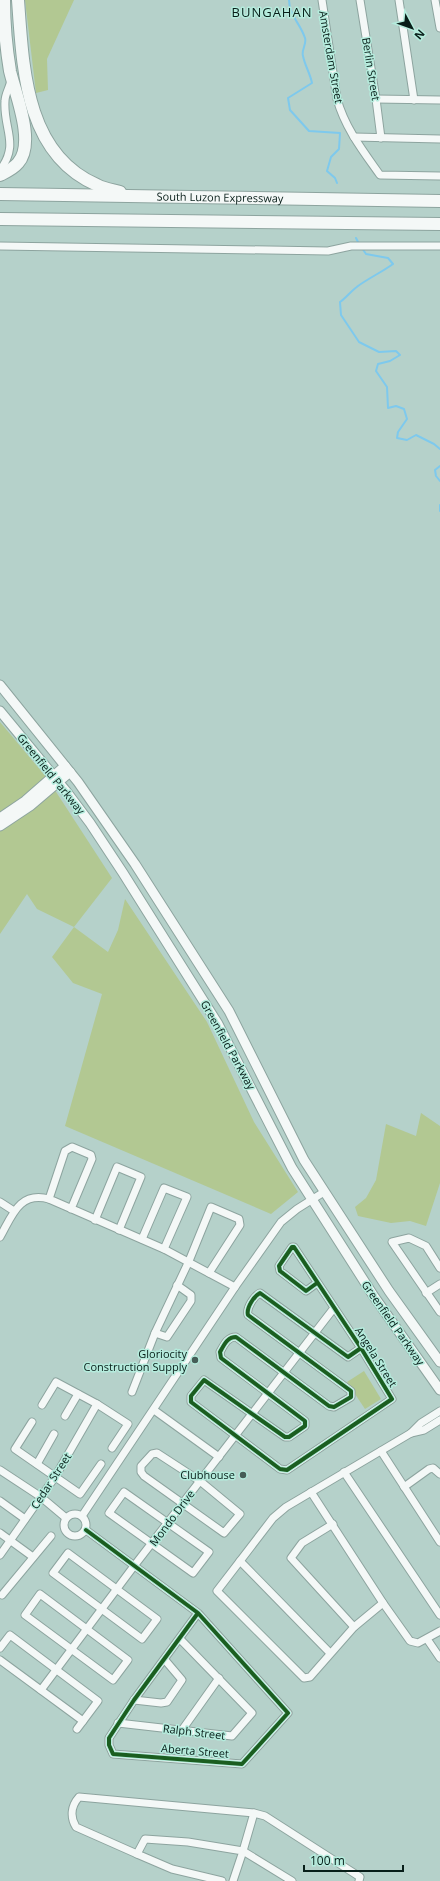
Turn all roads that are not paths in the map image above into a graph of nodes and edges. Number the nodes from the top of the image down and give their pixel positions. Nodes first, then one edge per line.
1 (4, 0) edge
2 (18, 0) edge
3 (322, 0) edge
4 (360, 0) edge
5 (399, 0) edge
6 (435, 0) edge
7 (440, 28) edge
8 (11, 72) junction
9 (376, 99) junction
10 (414, 100) junction
11 (440, 100) edge
12 (354, 137) junction
13 (381, 138) junction
14 (440, 139) edge
15 (0, 170) edge
16 (0, 175) edge
17 (440, 176) edge
18 (0, 194) edge
19 (139, 198) junction
20 (440, 201) edge
21 (0, 218) edge
22 (440, 224) edge
23 (0, 246) edge
24 (440, 246) edge
25 (0, 686) edge
26 (0, 711) edge
27 (68, 769) junction
28 (56, 779) junction
29 (0, 818) edge
30 (0, 826) edge
31 (274, 1102) junction
32 (262, 1108) junction
33 (324, 1192) junction
34 (48, 1199) junction
35 (312, 1200) junction
36 (0, 1202) edge
37 (71, 1209) junction
38 (14, 1211) junction
39 (95, 1220) junction
40 (119, 1230) junction
41 (0, 1235) edge
42 (142, 1239) junction
43 (164, 1249) junction
44 (189, 1261) junction
45 (440, 1268) edge
46 (209, 1273) junction
47 (317, 1283) junction
48 (440, 1284) edge
49 (177, 1286) junction
50 (235, 1287) junction
51 (426, 1293) junction
52 (334, 1308) junction
53 (440, 1312) edge
54 (315, 1332) junction
55 (155, 1333) junction
56 (361, 1348) junction
57 (299, 1351) junction
58 (440, 1362) edge
59 (283, 1372) junction
60 (440, 1390) edge
61 (132, 1392) dead end
62 (269, 1392) junction
63 (78, 1394) junction
64 (42, 1404) dead end
65 (97, 1404) junction
66 (154, 1410) junction
67 (440, 1411) edge
68 (252, 1414) junction
69 (65, 1416) dead end
70 (440, 1420) edge
71 (32, 1422) dead end
72 (411, 1433) junction
73 (54, 1434) dead end
74 (236, 1436) junction
75 (112, 1448) dead end
76 (381, 1451) junction
77 (219, 1457) junction
78 (37, 1464) junction
79 (101, 1464) dead end
80 (0, 1470) edge
81 (344, 1472) junction
82 (440, 1474) edge
83 (55, 1477) junction
84 (200, 1481) junction
85 (404, 1487) junction
86 (311, 1492) junction
87 (41, 1497) junction
88 (0, 1501) edge
89 (182, 1504) junction
90 (82, 1516) junction
91 (66, 1518) junction
92 (25, 1519) junction
93 (168, 1523) junction
94 (333, 1524) junction
95 (86, 1530) junction
96 (0, 1533) edge
97 (51, 1536) dead end
98 (10, 1540) junction
99 (440, 1542) edge
100 (153, 1543) junction
101 (0, 1555) edge
102 (33, 1556) junction
103 (240, 1561) junction
104 (134, 1566) junction
105 (116, 1589) junction
106 (2, 1595) dead end
107 (383, 1603) junction
108 (102, 1609) junction
109 (198, 1613) junction
110 (440, 1615) edge
111 (354, 1627) junction
112 (86, 1629) junction
113 (440, 1631) edge
114 (180, 1639) junction
115 (427, 1639) junction
116 (0, 1648) edge
117 (72, 1649) junction
118 (330, 1653) junction
119 (440, 1658) edge
120 (0, 1660) edge
121 (166, 1660) junction
122 (56, 1670) junction
123 (219, 1678) junction
124 (41, 1690) junction
125 (134, 1700) junction
126 (83, 1721) junction
127 (118, 1723) junction
128 (77, 1729) dead end
129 (182, 1730) junction
130 (254, 1813) junction
131 (243, 1851) junction
132 (137, 1854) junction
133 (222, 1881) edge
134 (233, 1881) edge
135 (292, 1881) edge
136 (359, 1881) edge

1 - 8 highway
2 - 19 highway
3 - 12 street, Amsterdam Street
4 - 9 street, Berlin Street
5 - 10 street
6 - 7 street
8 - 15 street
8 - 16 highway
9 - 10 street
9 - 13 street, Berlin Street
10 - 11 street
12 - 13 street
12 - 17 street, Amsterdam Street
13 - 14 street
18 - 19 highway, South Luzon Expressway
19 - 20 highway, South Luzon Expressway
21 - 22 highway, South Luzon Expressway
23 - 24 street
25 - 27 main road, Greenfield Parkway
26 - 28 main road, Greenfield Parkway
27 - 28 main road
27 - 31 main road, Greenfield Parkway
28 - 29 main road
28 - 30 main road
28 - 32 main road, Greenfield Parkway
31 - 32 main road
31 - 33 main road, Greenfield Parkway
32 - 35 main road, Greenfield Parkway
33 - 35 street
33 - 58 main road, Greenfield Parkway
34 - 37 street
34 - 37 street
34 - 38 street
35 - 50 street
35 - 60 main road, Greenfield Parkway
36 - 38 street
37 - 39 street
38 - 41 street
39 - 40 street
39 - 40 street
40 - 42 street
42 - 43 street
42 - 43 street
43 - 44 street
44 - 46 street
44 - 46 street
44 - 49 street
45 - 51 street
46 - 50 street
47 - 47 street, Angela Street
47 - 52 street, Angela Street
48 - 51 street
49 - 55 street
49 - 55 street
50 - 66 street
51 - 53 street
52 - 54 street, Mondo Drive
52 - 56 street, Angela Street
54 - 56 street
54 - 57 street, Mondo Drive
54 - 57 street
55 - 61 street
56 - 74 street, Angela Street
57 - 59 street, Mondo Drive
57 - 59 street
59 - 62 street, Mondo Drive
59 - 62 street
62 - 68 street, Mondo Drive
62 - 68 street
63 - 64 street
63 - 65 street
63 - 69 street
65 - 75 street
65 - 83 street, Cedar Street
66 - 77 street
66 - 90 street
67 - 72 street
68 - 74 street, Mondo Drive
68 - 74 street
70 - 72 street
71 - 78 street
72 - 76 street
73 - 78 street
74 - 77 street, Mondo Drive
76 - 81 street
76 - 85 street
77 - 84 street, Mondo Drive
78 - 83 street
79 - 83 street
80 - 87 street
81 - 86 street
81 - 110 street
82 - 85 street
83 - 87 street, Cedar Street
84 - 89 street, Mondo Drive
84 - 89 street
84 - 89 street
85 - 99 street
86 - 94 street
86 - 103 street
87 - 91 street
87 - 92 street, Cedar Street
88 - 92 street
89 - 93 street, Mondo Drive
90 - 91 street
90 - 95 street
91 - 95 street
92 - 98 street, Cedar Street
93 - 100 street, Mondo Drive
93 - 100 street
93 - 100 street
94 - 107 street
94 - 111 street
95 - 104 street, Aberta Street
96 - 98 street
97 - 102 street
98 - 101 street, Cedar Street
98 - 102 street
100 - 104 street, Mondo Drive
102 - 106 street
103 - 118 street
103 - 118 street
104 - 105 street, Mondo Drive
104 - 109 street, Aberta Street
105 - 108 street, Mondo Drive
105 - 108 street
105 - 108 street
107 - 111 street
107 - 115 street
108 - 112 street, Mondo Drive
109 - 114 street, Aberta Street
109 - 127 street, Aberta Street
111 - 118 street
112 - 117 street, Mondo Drive
112 - 117 street
112 - 117 street
113 - 115 street
114 - 121 street, Aberta Street
114 - 123 street, Ralph Street
115 - 119 street
116 - 122 street
117 - 122 street, Mondo Drive
120 - 124 street
121 - 125 street, Aberta Street
121 - 125 street
122 - 124 street, Mondo Drive
122 - 126 street
123 - 129 street
123 - 129 street, Ralph Street
124 - 126 street
125 - 127 street, Aberta Street
126 - 128 street
127 - 129 street, Ralph Street
130 - 131 street
130 - 132 street
130 - 136 street
131 - 132 street
131 - 134 street
131 - 135 street
132 - 133 street

